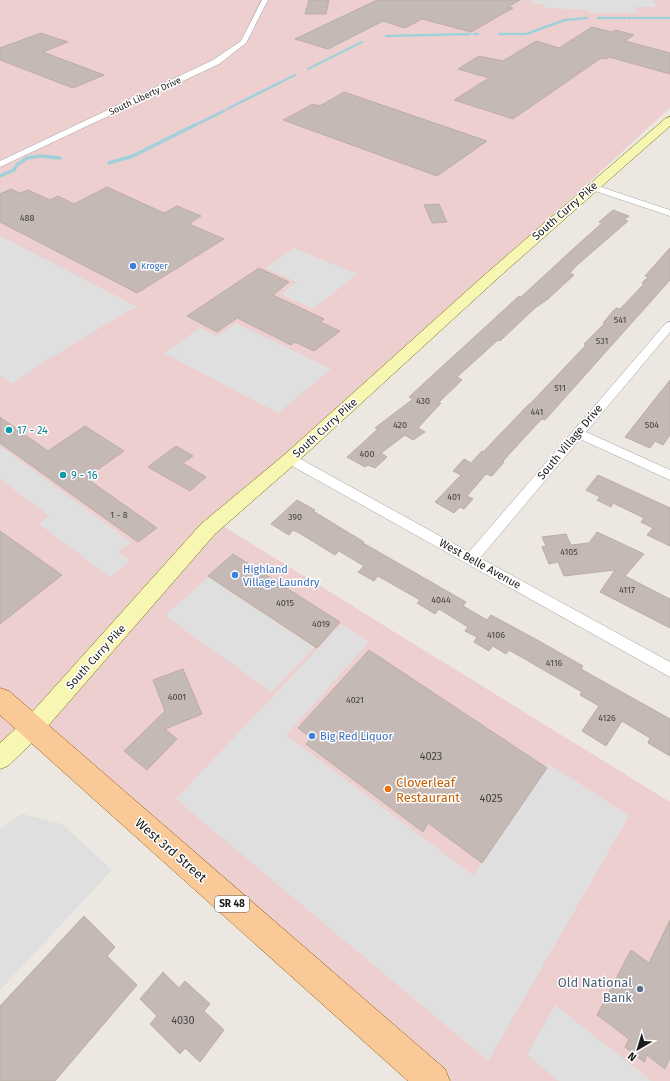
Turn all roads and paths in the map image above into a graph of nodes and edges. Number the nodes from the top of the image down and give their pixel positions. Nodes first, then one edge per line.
1 (265, 0) edge
2 (670, 120) edge
3 (0, 164) edge
4 (592, 187) junction
5 (670, 213) edge
6 (670, 325) edge
7 (666, 337) edge
8 (578, 433) junction
9 (290, 459) junction
10 (670, 475) edge
11 (471, 559) junction
12 (670, 670) edge
13 (0, 698) edge
14 (32, 727) junction
15 (0, 758) edge
16 (433, 1081) edge

1 - 3 street, South Liberty Drive
2 - 4 main road, South Curry Pike
4 - 5 street
4 - 9 main road, South Curry Pike
6 - 7 street, South Village Drive
7 - 8 street, South Village Drive
8 - 10 street
8 - 11 street, South Village Drive
9 - 11 street, West Belle Avenue
9 - 14 main road, South Curry Pike
11 - 12 street, West Belle Avenue
13 - 14 main road, West 3rd Street / SR 48
14 - 15 main road, South Curry Pike
14 - 16 main road, West 3rd Street / SR 48

